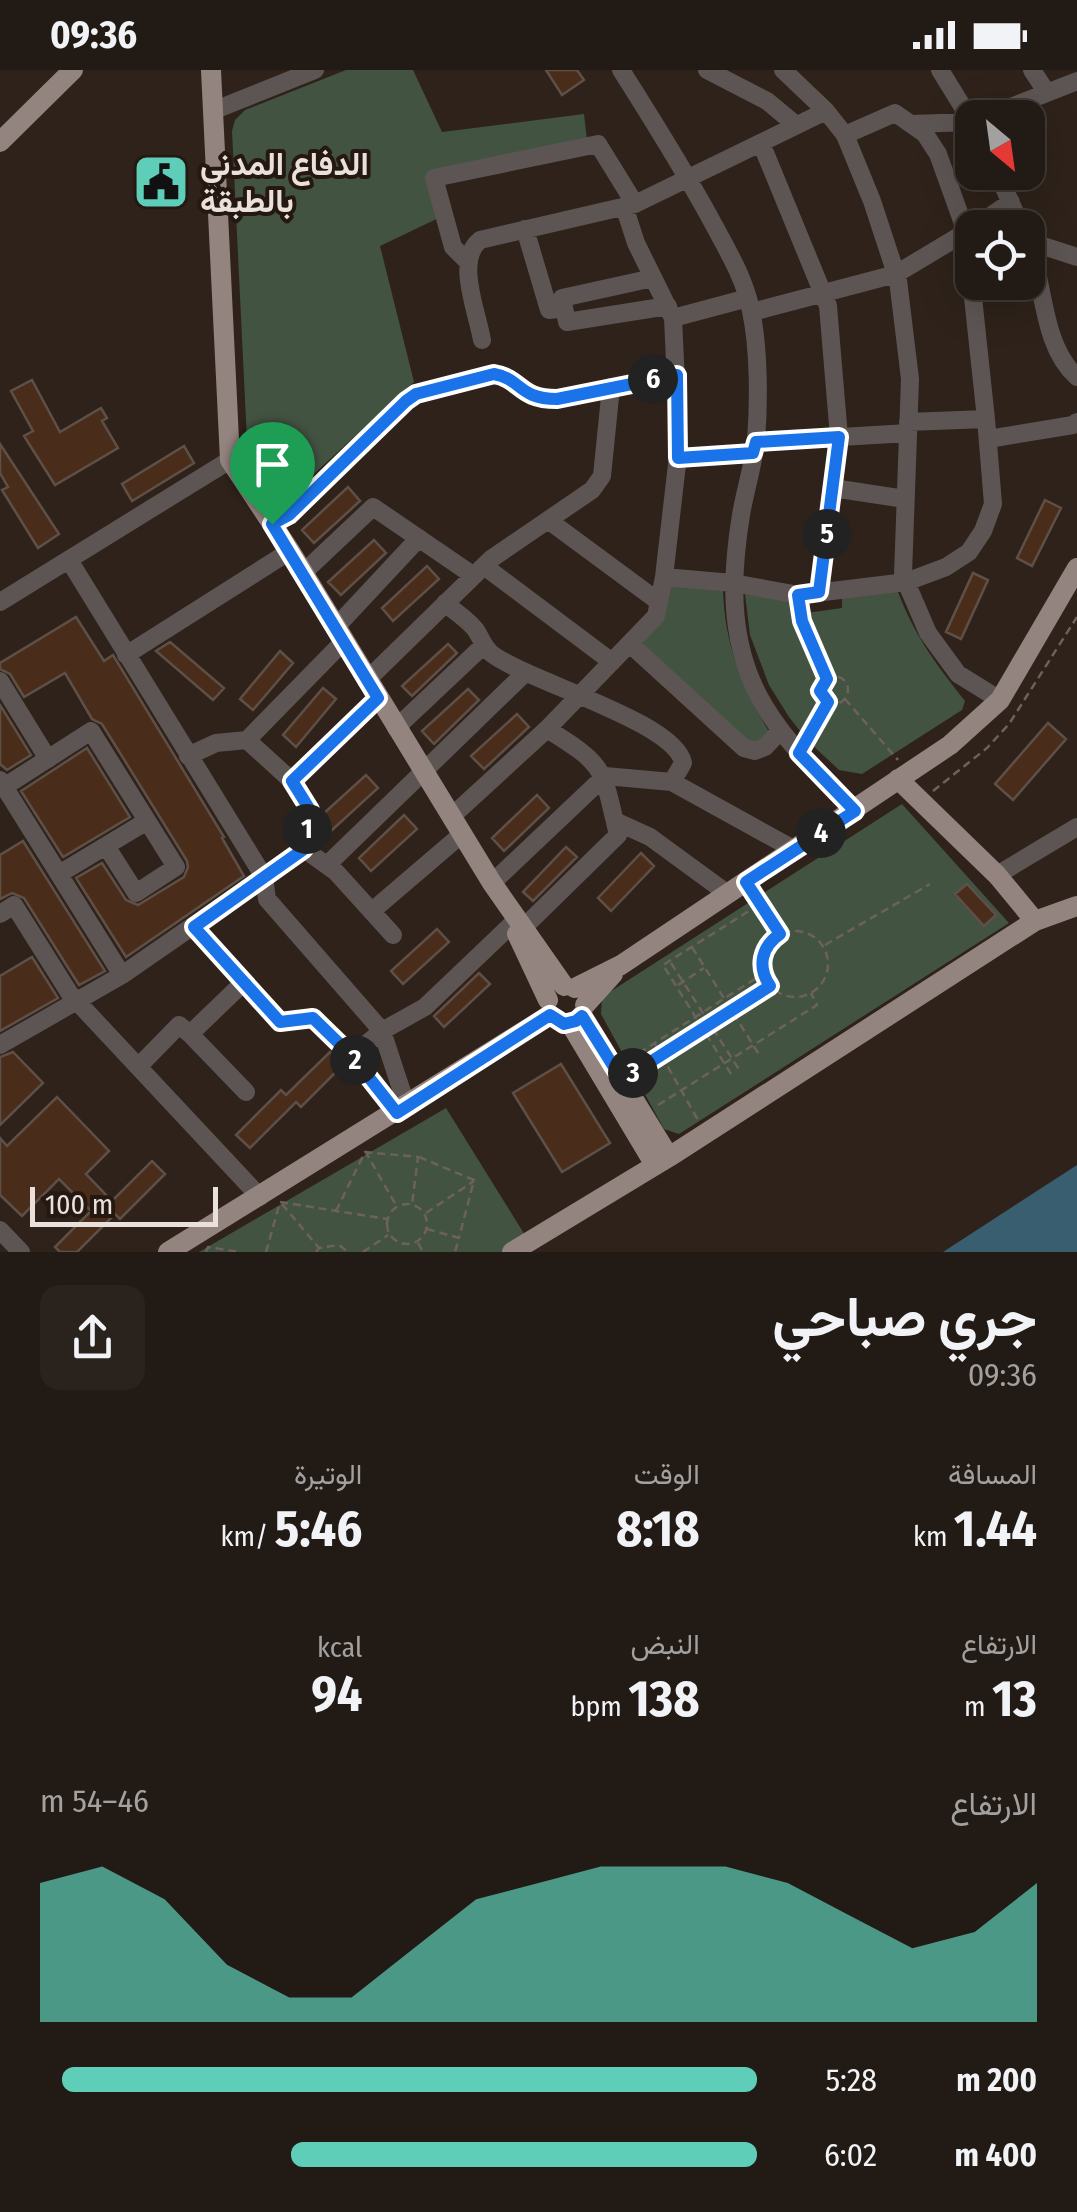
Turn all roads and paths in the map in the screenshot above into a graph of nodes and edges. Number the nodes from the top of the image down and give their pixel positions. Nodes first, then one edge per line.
1 (73, 70) edge
2 (214, 70) edge
3 (315, 70) edge
4 (622, 70) edge
5 (707, 70) edge
6 (783, 70) edge
7 (940, 70) edge
8 (1032, 70) edge
9 (1077, 82) edge
10 (1047, 92) junction
11 (958, 100) edge
12 (1028, 100) edge
13 (214, 110) junction
14 (826, 111) junction
15 (955, 123) edge
16 (911, 124) junction
17 (796, 125) junction
18 (3, 131) edge
19 (844, 136) junction
20 (761, 143) junction
21 (689, 178) junction
22 (1005, 190) edge
23 (1011, 202) junction
24 (630, 205) junction
25 (963, 210) edge
26 (999, 210) edge
27 (1014, 210) edge
28 (525, 229) junction
29 (955, 239) edge
30 (1045, 247) edge
31 (1077, 257) edge
32 (467, 261) junction
33 (896, 274) junction
34 (653, 278) junction
35 (824, 295) junction
36 (977, 300) edge
37 (1044, 300) edge
38 (750, 305) junction
39 (564, 308) junction
40 (671, 312) junction
41 (482, 340) dead end
42 (677, 375) junction
43 (1077, 378) edge
44 (610, 386) junction
45 (986, 420) junction
46 (1077, 422) edge
47 (908, 428) junction
48 (839, 437) junction
49 (988, 439) junction
50 (754, 447) junction
51 (678, 458) junction
52 (230, 460) junction
53 (833, 488) junction
54 (905, 499) junction
55 (548, 520) junction
56 (272, 524) junction
57 (419, 538) junction
58 (290, 551) junction
59 (69, 560) junction
60 (1077, 568) edge
61 (479, 571) junction
62 (303, 573) junction
63 (664, 577) junction
64 (906, 582) junction
65 (733, 584) junction
66 (819, 592) junction
67 (798, 595) junction
68 (0, 602) edge
69 (658, 602) junction
70 (445, 604) junction
71 (339, 635) junction
72 (630, 644) junction
73 (484, 645) junction
74 (126, 655) junction
75 (612, 662) junction
76 (526, 672) junction
77 (827, 679) junction
78 (0, 681) edge
79 (372, 690) junction
80 (581, 694) junction
81 (845, 699) junction
82 (1000, 700) junction
83 (828, 702) junction
84 (396, 728) junction
85 (547, 729) junction
86 (781, 730) junction
87 (247, 740) junction
88 (799, 753) junction
89 (188, 756) junction
90 (48, 759) junction
91 (424, 774) junction
92 (605, 776) junction
93 (904, 776) junction
94 (292, 781) junction
95 (672, 782) junction
96 (4, 794) edge
97 (855, 811) junction
98 (148, 821) junction
99 (615, 821) junction
100 (457, 825) junction
101 (1077, 827) edge
102 (106, 846) junction
103 (304, 849) junction
104 (795, 850) junction
105 (327, 865) junction
106 (59, 874) junction
107 (997, 875) junction
108 (264, 878) junction
109 (492, 882) junction
110 (930, 884) dead end
111 (737, 888) junction
112 (760, 904) junction
113 (1077, 906) edge
114 (372, 912) junction
115 (0, 914) edge
116 (1036, 921) junction
117 (518, 926) junction
118 (194, 927) junction
119 (780, 934) junction
120 (393, 935) dead end
121 (692, 946) junction
122 (823, 946) junction
123 (670, 960) junction
124 (705, 968) junction
125 (763, 974) junction
126 (122, 975) junction
127 (244, 982) junction
128 (683, 982) junction
129 (676, 986) junction
130 (770, 986) junction
131 (811, 993) junction
132 (724, 999) junction
133 (78, 1001) junction
134 (568, 1005) junction
135 (732, 1011) junction
136 (703, 1012) junction
137 (696, 1017) junction
138 (710, 1024) junction
139 (703, 1029) junction
140 (382, 1031) junction
141 (190, 1034) junction
142 (654, 1043) junction
143 (0, 1045) edge
144 (753, 1045) junction
145 (661, 1055) junction
146 (352, 1056) junction
147 (760, 1056) dead end
148 (732, 1058) junction
149 (724, 1063) junction
150 (138, 1066) junction
151 (740, 1071) dead end
152 (618, 1074) junction
153 (731, 1074) dead end
154 (681, 1091) junction
155 (246, 1092) dead end
156 (652, 1109) dead end
157 (402, 1110) junction
158 (698, 1122) dead end
159 (365, 1152) junction
160 (418, 1157) junction
161 (662, 1161) junction
162 (474, 1180) junction
163 (270, 1200) junction
164 (412, 1204) junction
165 (397, 1206) junction
166 (336, 1211) junction
167 (425, 1214) junction
168 (387, 1219) junction
169 (427, 1229) junction
170 (0, 1230) edge
171 (389, 1234) junction
172 (459, 1238) junction
173 (418, 1242) junction
174 (402, 1244) junction
175 (318, 1250) edge
176 (21, 1252) edge
177 (168, 1252) edge
178 (206, 1252) edge
179 (240, 1252) edge
180 (266, 1252) edge
181 (348, 1252) edge
182 (363, 1252) edge
183 (399, 1252) edge
184 (423, 1252) edge
185 (455, 1252) edge
186 (512, 1252) edge

1 - 18 main road
2 - 13 main road
3 - 13 street
4 - 21 street
5 - 17 street
6 - 14 street
7 - 11 street
8 - 10 street
9 - 10 street
10 - 12 street
13 - 52 main road
14 - 17 street
14 - 19 street
15 - 16 street
16 - 19 street
16 - 25 street
17 - 20 street
19 - 33 street
20 - 21 street
20 - 35 street
21 - 24 street
21 - 38 street
22 - 23 street
23 - 26 street
23 - 27 street
24 - 28 street
24 - 32 street
24 - 34 street
28 - 32 street
28 - 39 street
29 - 33 street
30 - 31 street
32 - 41 street
33 - 35 street
33 - 47 street
34 - 39 street
34 - 40 street
35 - 38 street
35 - 48 street
36 - 45 street
37 - 43 street
38 - 40 street
38 - 50 street
39 - 40 street
40 - 42 street
42 - 44 street
42 - 51 street
44 - 55 street
44 - 56 street
45 - 47 street
45 - 49 street
46 - 49 street
47 - 48 street
47 - 54 street
48 - 50 street
48 - 53 street
49 - 64 street
50 - 51 street
50 - 65 street
51 - 63 street
52 - 56 main road
52 - 59 street
53 - 54 street
53 - 66 street
54 - 64 street
55 - 61 street
55 - 69 street
56 - 58 main road
57 - 61 street
57 - 62 street
57 - 71 street
58 - 62 main road
58 - 74 street
59 - 68 street
59 - 74 street
60 - 82 main road
61 - 70 street
61 - 75 street
62 - 71 main road
63 - 65 street
63 - 69 street
64 - 66 street
64 - 82 street
65 - 67 street
65 - 86 street
66 - 67 street
67 - 77 path
69 - 72 street
70 - 73 street
70 - 79 street
71 - 79 main road
71 - 87 street
72 - 75 street
72 - 86 street
73 - 76 street
73 - 84 street
74 - 89 street
75 - 80 street
76 - 80 street
76 - 91 street
77 - 81 path
77 - 83 path
78 - 90 street
79 - 84 main road
79 - 94 street
80 - 85 street
80 - 95 street
81 - 83 path
81 - 93 path
82 - 93 main road
83 - 88 path
84 - 91 main road
85 - 92 street
85 - 100 street
86 - 88 street
87 - 89 street
87 - 94 street
88 - 97 street
89 - 108 street
90 - 96 street
90 - 98 street
91 - 100 main road
91 - 105 street
92 - 95 street
92 - 99 street
92 - 109 street
93 - 97 main road
93 - 107 main road
94 - 103 street
95 - 104 street
96 - 106 street
97 - 104 main road
98 - 102 street
98 - 102 street
99 - 111 street
99 - 117 street
100 - 109 main road
100 - 114 street
101 - 107 street
102 - 106 street
103 - 105 street
103 - 108 street
104 - 111 main road
105 - 114 street
106 - 126 street
107 - 116 main road
108 - 118 street
108 - 140 street
109 - 117 main road
110 - 122 path
111 - 112 path
111 - 134 main road
112 - 119 path
112 - 121 path
113 - 116 main road
114 - 120 street
115 - 133 street
116 - 161 main road
117 - 134 main road
117 - 140 street
118 - 126 street
118 - 127 street
119 - 122 path
119 - 125 path
121 - 123 path
121 - 124 path
122 - 131 path
123 - 128 path
123 - 129 path
124 - 128 path
124 - 132 path
125 - 130 path
125 - 132 path
126 - 133 street
127 - 141 street
127 - 146 street
128 - 129 path
128 - 136 path
129 - 137 path
130 - 131 path
130 - 135 path
131 - 144 path
132 - 135 path
132 - 136 path
133 - 143 street
133 - 150 street
134 - 152 main road
134 - 157 main road
134 - 161 main road
135 - 138 path
135 - 144 path
136 - 137 path
136 - 138 path
137 - 139 path
137 - 142 path
138 - 139 path
138 - 148 path
139 - 145 path
139 - 149 path
140 - 146 street
140 - 157 street
141 - 150 street
141 - 155 street
142 - 145 path
142 - 152 path
144 - 147 path
144 - 148 path
145 - 152 path
145 - 154 path
146 - 157 street
148 - 149 path
148 - 151 path
149 - 153 path
149 - 154 path
150 - 163 street
152 - 161 main road
154 - 156 path
154 - 158 path
157 - 163 main road
159 - 160 path
159 - 165 path
159 - 166 path
160 - 162 path
160 - 164 path
161 - 186 main road
162 - 167 path
162 - 172 path
163 - 166 path
163 - 175 path
163 - 177 main road
163 - 180 path
164 - 165 path
164 - 167 path
165 - 168 path
166 - 168 path
167 - 169 path
168 - 171 path
169 - 172 path
169 - 173 path
170 - 176 street
171 - 174 path
171 - 182 path
172 - 185 path
173 - 174 path
173 - 184 path
174 - 183 path
175 - 181 path
178 - 179 path

